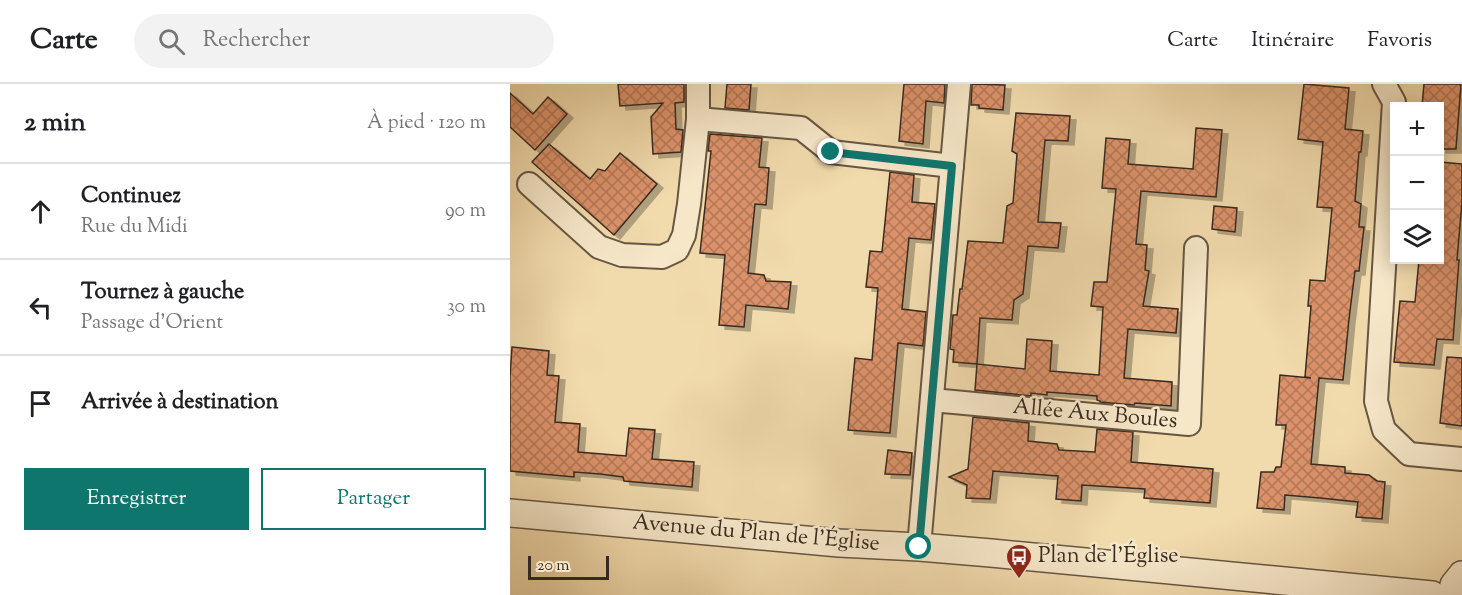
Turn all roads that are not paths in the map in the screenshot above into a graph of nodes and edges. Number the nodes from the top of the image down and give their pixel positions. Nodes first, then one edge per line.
1 (698, 84) edge
2 (959, 84) edge
3 (1384, 84) edge
4 (698, 119) junction
5 (952, 166) junction
6 (530, 183) dead end
7 (1196, 248) dead end
8 (932, 400) junction
9 (1462, 459) edge
10 (510, 513) edge
11 (919, 547) junction
12 (1462, 575) edge
13 (1432, 595) edge
14 (1452, 595) edge

1 - 4 street
2 - 5 street
3 - 9 street
4 - 5 street
4 - 6 street
5 - 8 street
7 - 8 street, Allée Aux Boules
8 - 11 street
10 - 11 street, Avenue du Plan de l'Église
11 - 13 street, Avenue du Plan de l'Église
12 - 14 street

